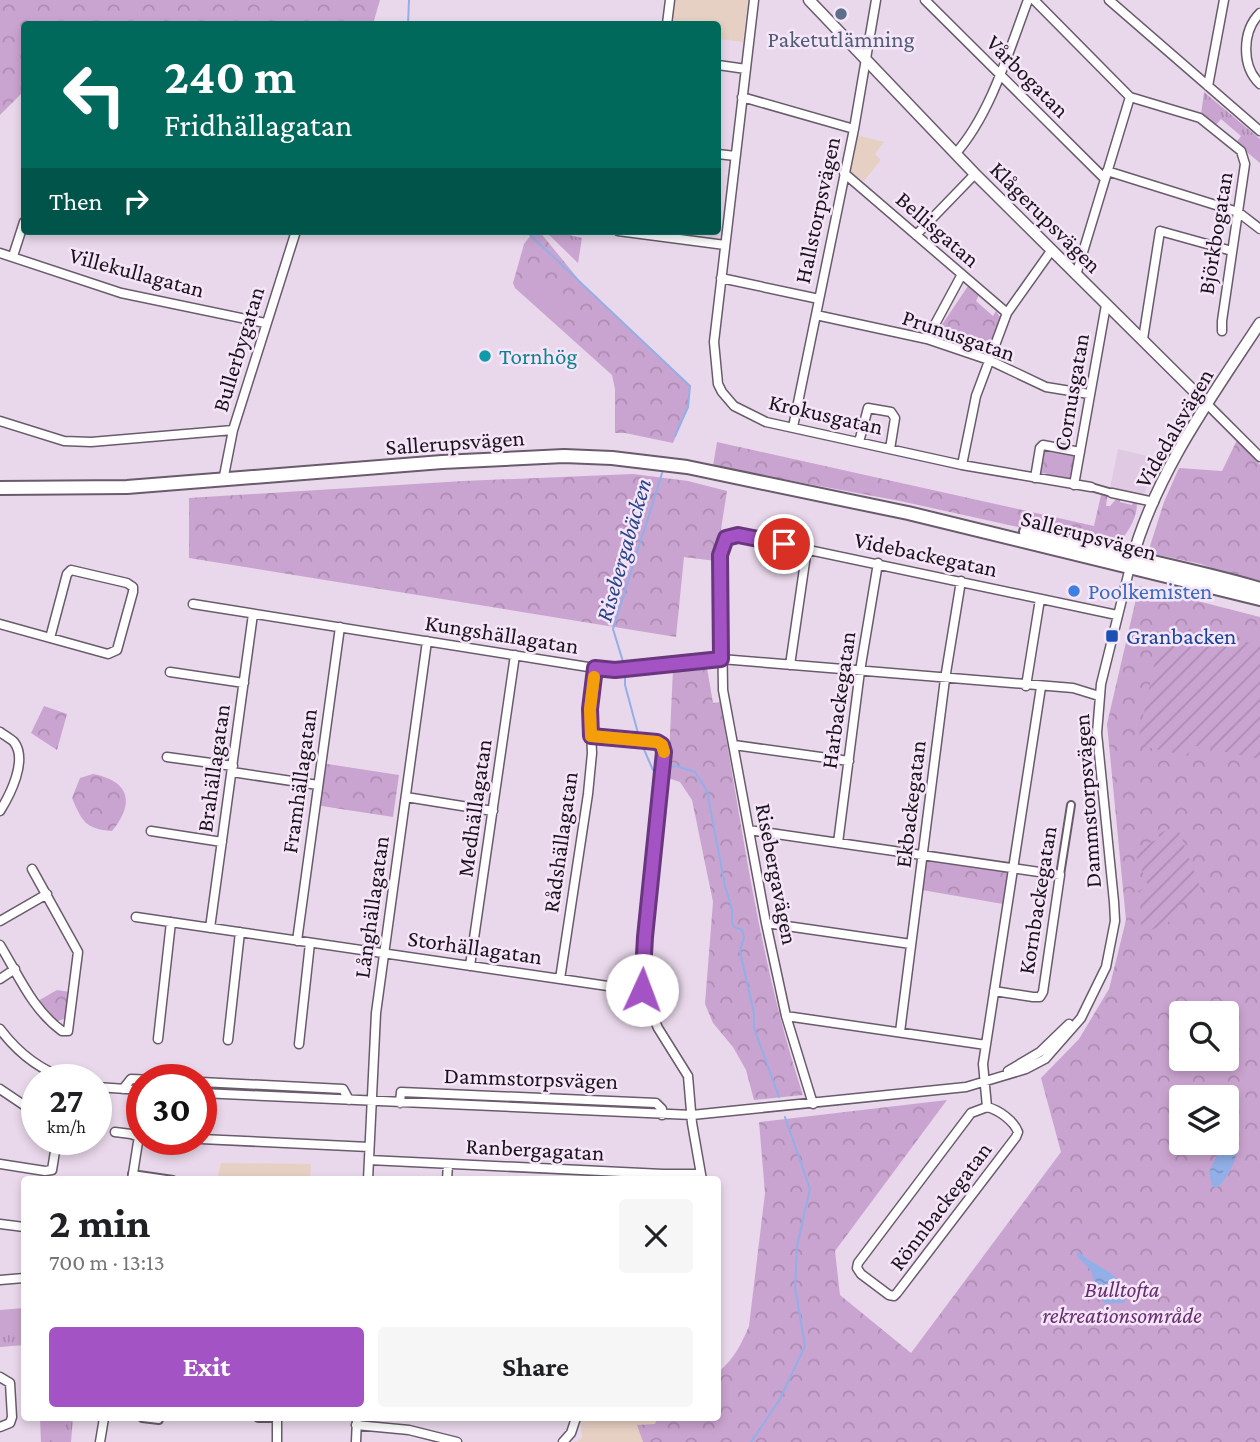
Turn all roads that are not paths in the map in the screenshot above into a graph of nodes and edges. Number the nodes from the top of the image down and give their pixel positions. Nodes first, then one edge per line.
1 (670, 0) edge
2 (754, 0) edge
3 (809, 0) edge
4 (876, 0) edge
5 (925, 0) edge
6 (1028, 0) edge
7 (1034, 0) edge
8 (1110, 0) edge
9 (1224, 0) edge
10 (1260, 13) edge
11 (667, 21) edge
12 (867, 60) junction
13 (721, 65) edge
14 (746, 69) junction
15 (999, 75) junction
16 (1260, 84) edge
17 (1208, 86) junction
18 (742, 97) junction
19 (1130, 97) junction
20 (854, 129) junction
21 (1260, 131) edge
22 (955, 153) junction
23 (721, 154) edge
24 (735, 156) junction
25 (844, 173) junction
26 (975, 174) junction
27 (1106, 175) junction
28 (1238, 212) junction
29 (1260, 229) edge
30 (21, 231) edge
31 (295, 235) edge
32 (661, 235) edge
33 (916, 235) junction
34 (725, 245) junction
35 (1051, 251) junction
36 (1232, 251) junction
37 (0, 253) edge
38 (13, 256) junction
39 (1076, 275) junction
40 (961, 276) junction
41 (721, 278) junction
42 (819, 299) junction
43 (1106, 305) junction
44 (1007, 313) junction
45 (816, 315) junction
46 (265, 323) junction
47 (1260, 323) edge
48 (1222, 331) dead end
49 (1143, 339) junction
50 (927, 340) junction
51 (989, 360) junction
52 (1089, 394) junction
53 (1207, 404) junction
54 (0, 421) edge
55 (793, 427) junction
56 (233, 430) junction
57 (859, 442) junction
58 (890, 449) junction
59 (1080, 452) junction
60 (1260, 457) edge
61 (962, 465) junction
62 (1035, 478) junction
63 (223, 481) junction
64 (1074, 485) junction
65 (1091, 487) joint
66 (0, 488) edge
67 (1112, 493) joint
68 (1154, 502) junction
69 (726, 538) joint
70 (807, 548) junction
71 (1131, 562) junction
72 (878, 563) junction
73 (961, 581) junction
74 (1260, 589) edge
75 (1040, 599) junction
76 (1260, 599) edge
77 (192, 604) dead end
78 (253, 614) junction
79 (1117, 615) junction
80 (0, 624) edge
81 (340, 627) junction
82 (50, 638) junction
83 (427, 641) junction
84 (515, 655) junction
85 (721, 659) junction
86 (790, 665) junction
87 (595, 668) junction
88 (860, 671) junction
89 (170, 672) dead end
90 (945, 679) junction
91 (244, 682) junction
92 (1026, 685) junction
93 (1041, 687) junction
94 (1099, 696) junction
95 (0, 732) edge
96 (591, 736) junction
97 (734, 745) junction
98 (167, 757) dead end
99 (849, 761) junction
100 (232, 769) junction
101 (318, 785) junction
102 (406, 797) junction
103 (1071, 805) dead end
104 (0, 811) edge
105 (493, 811) junction
106 (749, 830) junction
107 (150, 831) dead end
108 (222, 842) junction
109 (838, 843) junction
110 (923, 855) junction
111 (1013, 868) junction
112 (32, 869) dead end
113 (1060, 875) junction
114 (47, 894) junction
115 (136, 917) dead end
116 (0, 921) edge
117 (171, 922) junction
118 (766, 923) junction
119 (210, 928) junction
120 (240, 932) junction
121 (296, 941) junction
122 (310, 943) junction
123 (911, 944) junction
124 (0, 945) edge
125 (384, 953) junction
126 (471, 966) junction
127 (15, 969) junction
128 (0, 979) edge
129 (560, 979) junction
130 (642, 990) junction
131 (994, 991) junction
132 (786, 1016) junction
133 (0, 1029) edge
134 (900, 1032) junction
135 (158, 1039) dead end
136 (228, 1041) dead end
137 (299, 1044) dead end
138 (986, 1045) junction
139 (37, 1064) edge
140 (985, 1082) junction
141 (217, 1083) edge
142 (126, 1085) edge
143 (112, 1088) edge
144 (123, 1089) junction
145 (126, 1089) edge
146 (0, 1090) edge
147 (217, 1094) edge
148 (349, 1100) junction
149 (371, 1101) junction
150 (21, 1104) edge
151 (813, 1104) junction
152 (988, 1107) junction
153 (692, 1115) junction
154 (115, 1132) dead end
155 (126, 1133) edge
156 (217, 1140) edge
157 (369, 1147) junction
158 (54, 1155) edge
159 (136, 1155) edge
160 (369, 1160) junction
161 (0, 1164) edge
162 (448, 1164) junction
163 (520, 1167) junction
164 (593, 1175) edge
165 (132, 1176) edge
166 (368, 1176) edge
167 (447, 1176) edge
168 (519, 1176) edge
169 (628, 1176) edge
170 (701, 1176) edge
171 (0, 1224) edge
172 (21, 1227) edge
173 (21, 1278) edge
174 (0, 1280) edge
175 (0, 1377) edge
176 (104, 1421) edge
177 (277, 1421) edge
178 (356, 1421) edge
179 (575, 1421) edge
180 (0, 1427) edge
181 (100, 1442) edge
182 (277, 1442) edge
183 (356, 1442) edge
184 (457, 1442) edge
185 (563, 1442) edge

1 - 11 street
2 - 14 street, Krokusgatan
3 - 12 street, Klågerupsvägen
4 - 12 street, Hallstorpsvägen
5 - 15 street, Vårbogatan
6 - 15 street
7 - 19 street, Björkbogatan
8 - 17 street
9 - 17 street
10 - 16 street
12 - 20 street, Hallstorpsvägen
12 - 22 street, Klågerupsvägen
13 - 14 street
14 - 18 street, Krokusgatan
15 - 22 street
15 - 27 street, Vårbogatan
17 - 21 street
18 - 20 street
18 - 24 street, Krokusgatan
19 - 27 street
19 - 28 street, Björkbogatan
20 - 25 street, Hallstorpsvägen
22 - 26 street, Klågerupsvägen
23 - 24 street
24 - 34 street, Krokusgatan
25 - 33 street, Bellisgatan
25 - 42 street, Hallstorpsvägen
26 - 33 street
26 - 35 street, Klågerupsvägen
27 - 28 street, Vårbogatan
27 - 39 street
28 - 29 street, Vårbogatan
28 - 36 street, Björkbogatan
30 - 38 street
31 - 46 street, Bullerbygatan
32 - 34 street
33 - 40 street, Bellisgatan
34 - 41 street, Krokusgatan
35 - 39 street, Klågerupsvägen
35 - 44 street
36 - 48 street, Björkbogatan
36 - 49 street
37 - 38 street, Villekullagatan
38 - 46 street, Villekullagatan
39 - 43 street, Klågerupsvägen
40 - 44 street, Bellisgatan
40 - 50 street
41 - 42 street
41 - 55 street, Krokusgatan
42 - 45 street, Hallstorpsvägen
43 - 49 street, Klågerupsvägen
43 - 52 street, Cornusgatan
44 - 51 street
45 - 50 street, Prunusgatan
45 - 55 street, Hallstorpsvägen
46 - 56 street, Bullerbygatan
47 - 53 street, Videdalsvägen
49 - 53 street, Klågerupsvägen
50 - 51 street, Prunusgatan
51 - 52 street, Prunusgatan
51 - 61 street
52 - 59 street, Cornusgatan
53 - 60 street, Klågerupsvägen
53 - 68 street, Videdalsvägen
54 - 56 street
55 - 57 street, Krokusgatan
56 - 63 street, Bullerbygatan
57 - 58 street, Krokusgatan
57 - 58 street
58 - 61 street, Krokusgatan
59 - 62 street
59 - 64 street, Cornusgatan
61 - 62 street, Krokusgatan
62 - 64 street, Krokusgatan
63 - 66 main road, Sallerupsvägen
63 - 71 main road, Sallerupsvägen
64 - 65 street, Krokusgatan
65 - 67 street, Krokusgatan
67 - 68 street, Krokusgatan
68 - 71 street, Videdalsvägen
69 - 70 street, Videbackegatan
69 - 85 street, Risebergavägen
70 - 72 street, Videbackegatan
70 - 86 street
71 - 74 main road, Sallerupsvägen
71 - 76 main road, Sallerupsvägen
71 - 79 street, Dammstorpsvägen
72 - 73 street, Videbackegatan
72 - 88 street, Harbackegatan
73 - 75 street, Videbackegatan
73 - 90 street, Ekbackegatan
75 - 79 street, Videbackegatan
75 - 92 street
77 - 78 street, Kungshällagatan
78 - 81 street, Kungshällagatan
78 - 91 street, Brahällagatan
79 - 94 street, Dammstorpsvägen
80 - 82 street
81 - 83 street, Kungshällagatan
81 - 101 street, Framhällagatan
82 - 82 street
83 - 84 street, Kungshällagatan
83 - 102 street, Långhällagatan
84 - 87 street, Kungshällagatan
84 - 105 street, Medhällagatan
85 - 86 street, Kungshällagatan
85 - 87 street, Kungshällagatan
85 - 97 street, Risebergavägen
86 - 88 street, Kungshällagatan
87 - 96 street, Rådshällagatan
88 - 90 street, Kungshällagatan
88 - 99 street, Harbackegatan
89 - 91 street
90 - 92 street, Kungshällagatan
90 - 110 street, Ekbackegatan
91 - 100 street, Brahällagatan
92 - 93 street, Kungshällagatan
93 - 94 street, Kungshällagatan
93 - 111 street, Rönnbackegatan
94 - 140 street, Dammstorpsvägen
95 - 104 street
96 - 129 street, Rådshällagatan
96 - 130 street
97 - 99 street
97 - 106 street, Risebergavägen
98 - 100 street
99 - 109 street, Harbackegatan
100 - 101 street
100 - 108 street, Brahällagatan
101 - 121 street, Framhällagatan
102 - 105 street
102 - 125 street, Långhällagatan
103 - 113 street, Kornbackegatan
105 - 126 street, Medhällagatan
106 - 109 street
106 - 118 street, Risebergavägen
107 - 108 street
108 - 119 street, Brahällagatan
109 - 110 street
110 - 111 street
110 - 123 street, Ekbackegatan
111 - 113 street
111 - 131 street, Rönnbackegatan
112 - 114 street
113 - 131 street, Kornbackegatan
114 - 116 street
114 - 127 street
115 - 117 street, Storhällagatan
117 - 119 street, Storhällagatan
117 - 135 street
118 - 123 street
118 - 132 street, Risebergavägen
119 - 120 street, Storhällagatan
120 - 121 street, Storhällagatan
120 - 136 street
121 - 122 street, Storhällagatan
122 - 125 street, Storhällagatan
122 - 137 street
123 - 134 street, Ekbackegatan
124 - 127 street
125 - 126 street, Storhällagatan
125 - 149 street, Långhällagatan
126 - 129 street, Storhällagatan
127 - 128 street
129 - 130 street, Storhällagatan
130 - 153 street
131 - 138 street, Rönnbackegatan
132 - 134 street
132 - 151 street, Risebergavägen
133 - 139 street
134 - 138 street
138 - 140 street, Rönnbackegatan
140 - 151 street, Dammstorpsvägen
140 - 152 street, Rönnbackegatan
141 - 148 street, Dammstorpsvägen
142 - 144 street
143 - 144 street
144 - 145 street
146 - 150 street
147 - 148 street, Dammstorpsvägen
148 - 149 street, Dammstorpsvägen
149 - 153 street, Dammstorpsvägen
149 - 157 street, Långhällagatan
151 - 153 street, Dammstorpsvägen
152 - 152 street, Rönnbackegatan
153 - 170 street
154 - 155 street
156 - 157 street
157 - 160 street, Långhällagatan
158 - 161 street
159 - 165 street
160 - 162 street, Ranbergagatan
160 - 166 street, Långhällagatan
162 - 163 street, Ranbergagatan
162 - 167 street
163 - 164 street, Ranbergagatan
163 - 168 street
164 - 169 street, Ranbergagatan
171 - 172 street
173 - 174 street
175 - 180 street
176 - 181 street
177 - 182 street
178 - 183 street
178 - 184 street
179 - 185 street

